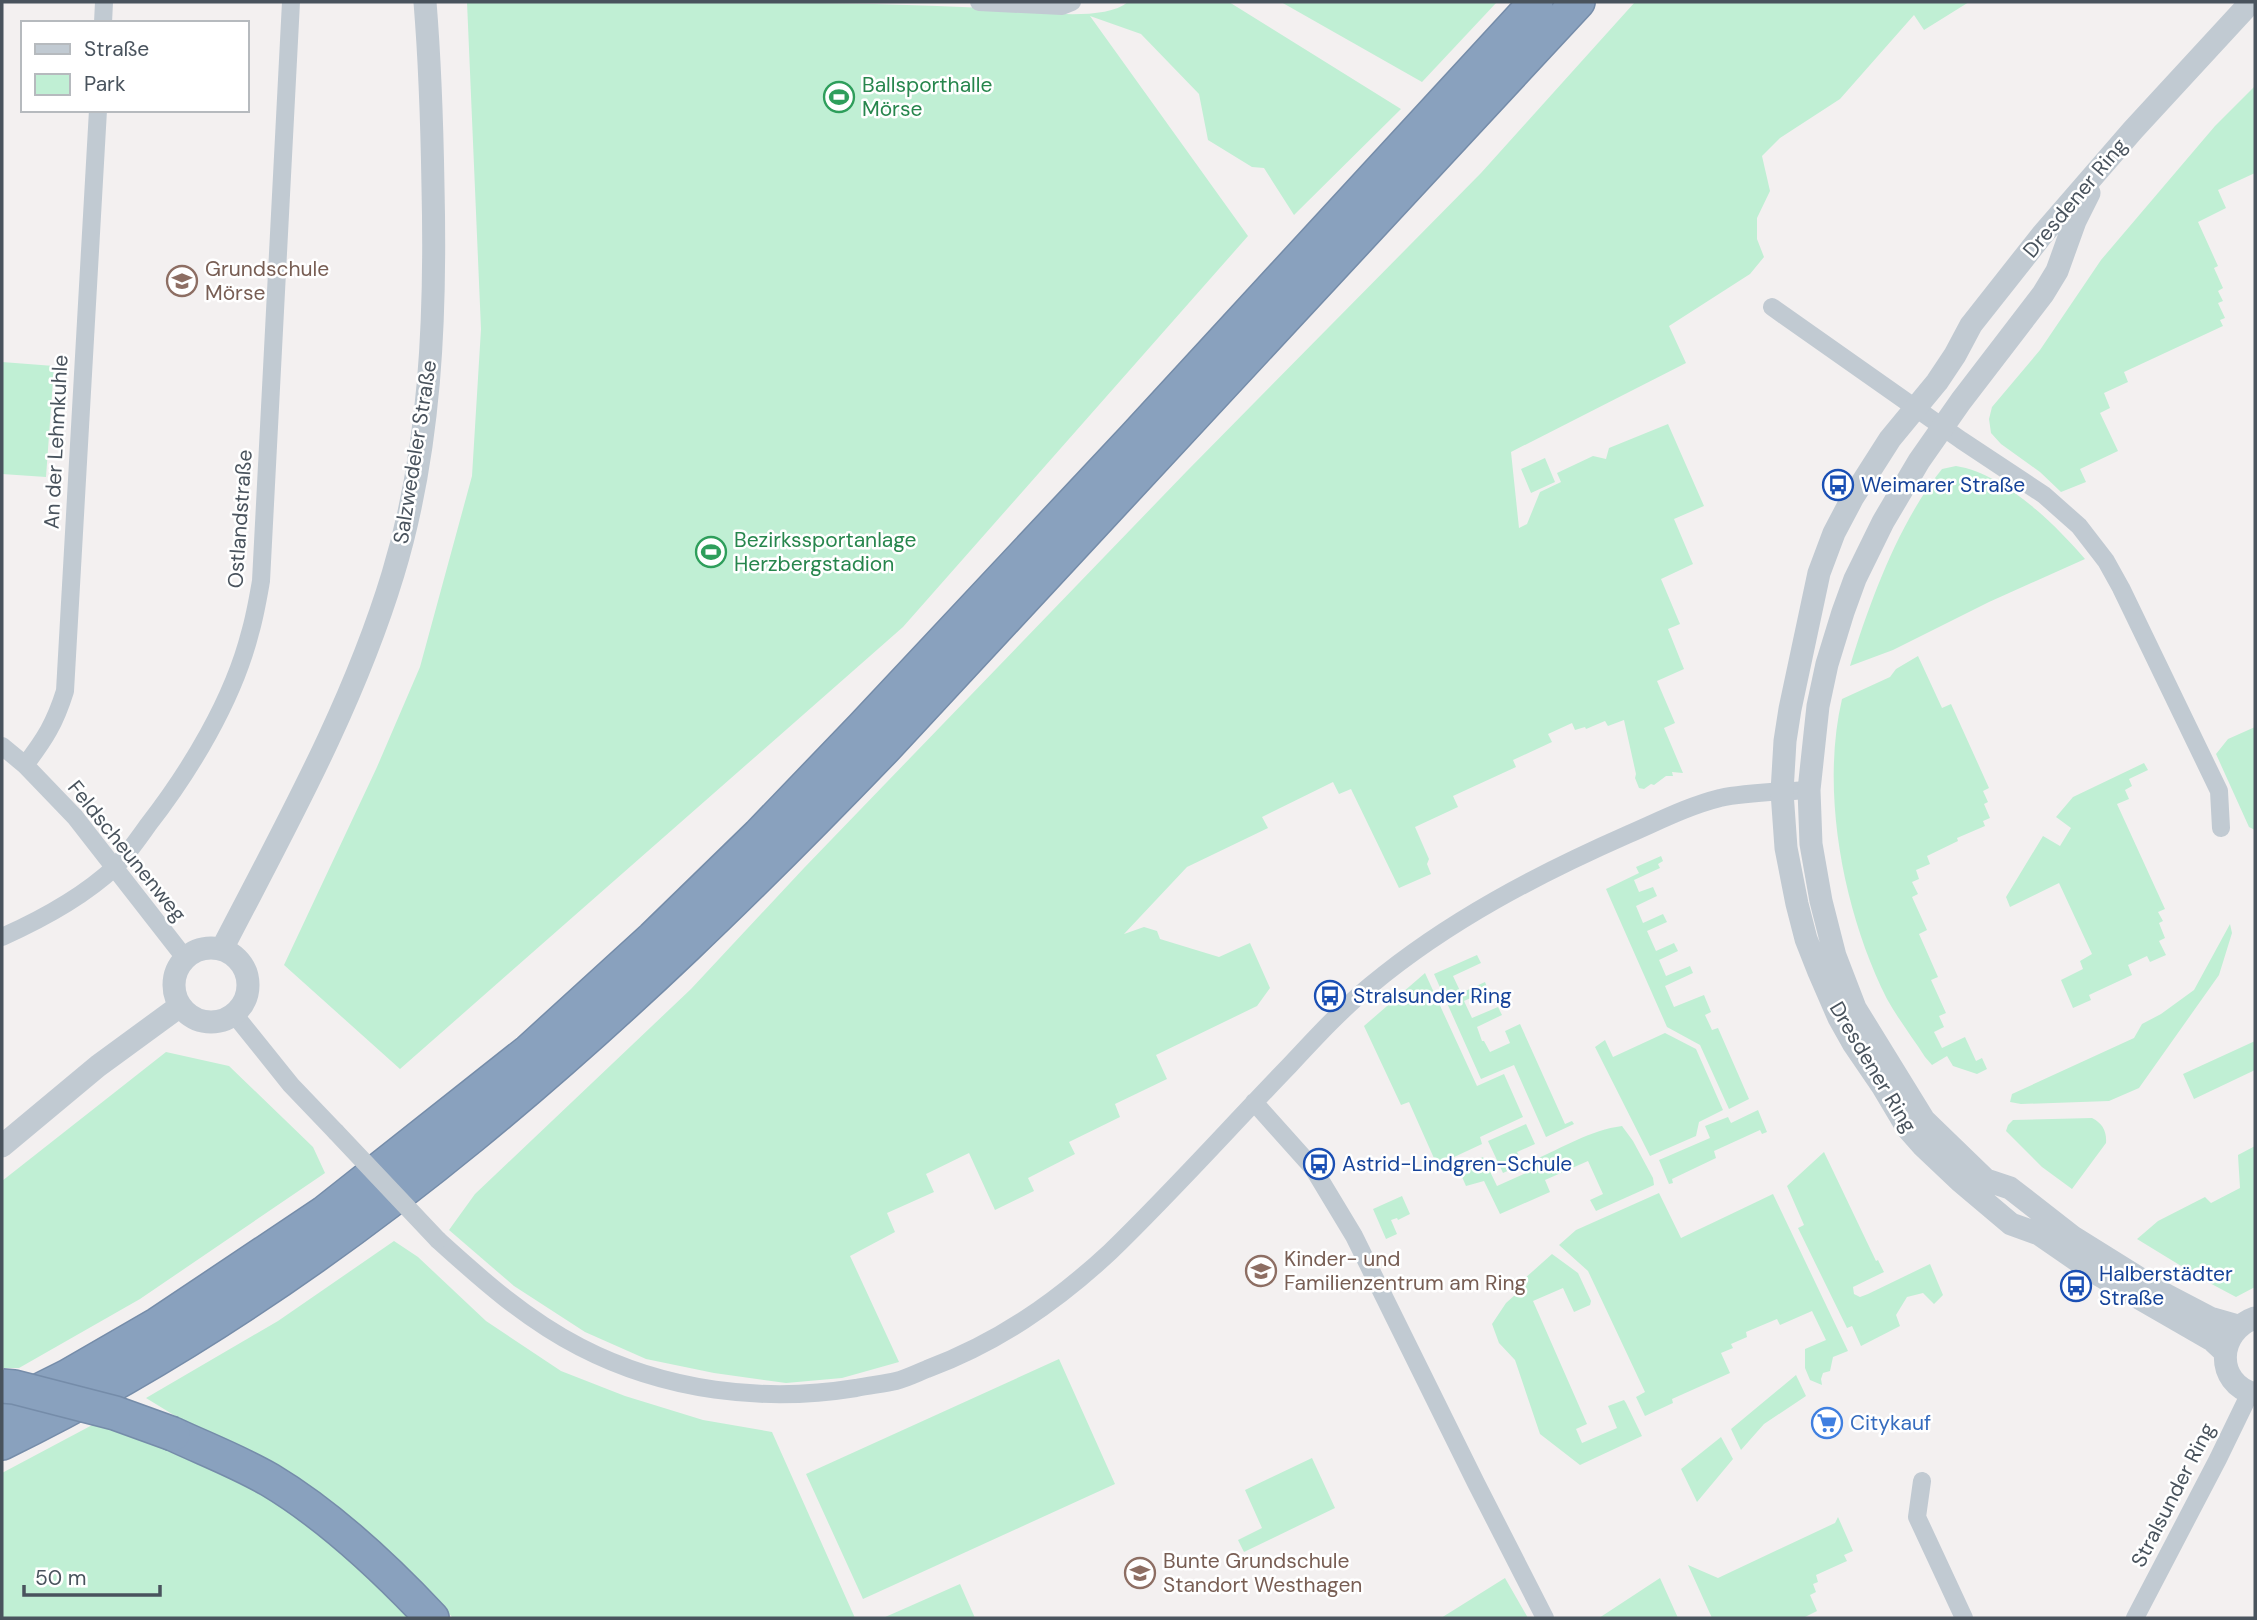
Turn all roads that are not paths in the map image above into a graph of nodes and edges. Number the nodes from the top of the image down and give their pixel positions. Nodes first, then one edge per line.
1 (104, 2) edge
2 (291, 2) edge
3 (425, 2) edge
4 (979, 2) edge
5 (1535, 2) edge
6 (1578, 2) edge
7 (2251, 2) edge
8 (1067, 4) edge
9 (2255, 10) edge
10 (103, 21) edge
11 (1463, 102) junction
12 (98, 112) edge
13 (1421, 148) junction
14 (1772, 307) dead end
15 (1915, 407) junction
16 (1942, 427) junction
17 (2, 746) edge
18 (25, 765) junction
19 (1809, 790) junction
20 (1782, 792) junction
21 (2221, 828) dead end
22 (115, 867) junction
23 (2, 937) edge
24 (222, 949) junction
25 (184, 958) junction
26 (180, 1006) junction
27 (234, 1014) junction
28 (1254, 1102) junction
29 (2, 1146) edge
30 (2247, 1322) edge
31 (2225, 1352) junction
32 (2, 1387) edge
33 (2253, 1393) edge
34 (2, 1409) edge
35 (2, 1443) edge
36 (1922, 1481) dead end
37 (432, 1618) edge
38 (1545, 1618) edge
39 (1964, 1618) edge
40 (2135, 1618) edge

1 - 10 street
2 - 22 street, Ostlandstraße
3 - 24 street, Salzwedeler Straße
4 - 8 street
5 - 11 highway
6 - 11 highway
7 - 15 street, Dresdener Ring
9 - 16 street, Dresdener Ring
11 - 13 highway
12 - 18 street, An der Lehmkuhle
13 - 34 highway
13 - 35 highway
14 - 15 street
15 - 16 street
15 - 20 street, Dresdener Ring
16 - 19 street, Dresdener Ring
16 - 21 street
17 - 18 street, Feldscheunenweg
18 - 22 street, Feldscheunenweg
19 - 20 street
19 - 30 street, Dresdener Ring
20 - 28 street
20 - 31 street, Dresdener Ring
22 - 23 street, Ostlandstraße
22 - 25 street, Feldscheunenweg
24 - 25 street
24 - 27 street
25 - 26 street
26 - 27 street
26 - 29 street
27 - 28 street, bridge
28 - 38 street
30 - 31 street, Dresdener Ring
31 - 33 street
32 - 37 highway, bridge
33 - 40 street, Stralsunder Ring
36 - 39 street

